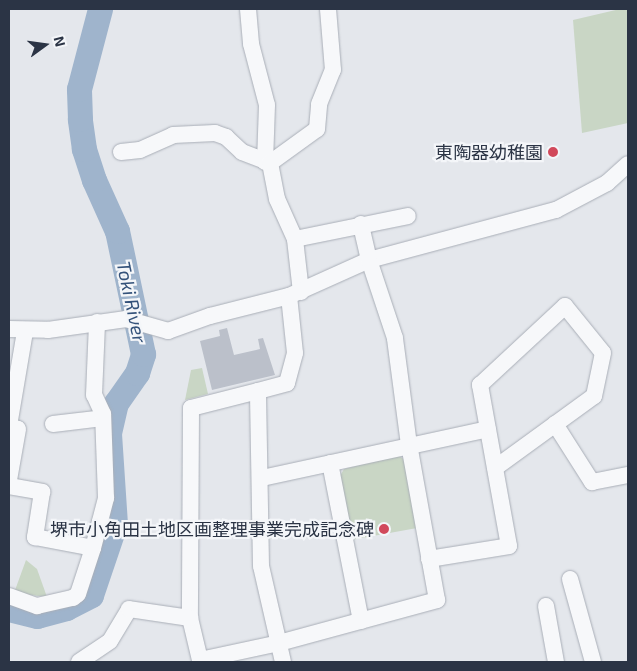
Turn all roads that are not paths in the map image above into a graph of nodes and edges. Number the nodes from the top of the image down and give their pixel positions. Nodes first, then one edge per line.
1 (248, 9) edge
2 (328, 9) edge
3 (121, 152) dead end
4 (268, 163) junction
5 (628, 164) edge
6 (408, 216) dead end
7 (361, 224) junction
8 (295, 238) junction
9 (369, 260) junction
10 (295, 294) junction
11 (97, 322) junction
12 (17, 330) edge
13 (258, 391) junction
14 (103, 418) junction
15 (53, 424) dead end
16 (556, 424) junction
17 (9, 426) edge
18 (488, 429) junction
19 (409, 445) junction
20 (330, 463) junction
21 (495, 468) junction
22 (628, 475) edge
23 (262, 478) junction
24 (9, 480) edge
25 (9, 486) edge
26 (93, 548) junction
27 (429, 559) junction
28 (570, 579) dead end
29 (9, 596) edge
30 (546, 606) dead end
31 (190, 618) junction
32 (361, 621) junction
33 (279, 643) junction
34 (79, 662) edge
35 (283, 662) edge
36 (556, 662) edge
37 (593, 662) edge

1 - 4 street
2 - 4 street
3 - 4 street
4 - 8 street
5 - 9 street
6 - 7 street
7 - 8 street
7 - 9 street
8 - 10 street
9 - 10 street
9 - 19 street
10 - 11 street
10 - 13 street
11 - 12 street
11 - 14 street
12 - 17 street
13 - 23 street
13 - 31 street
14 - 15 street
14 - 26 street
16 - 18 street
16 - 21 street
16 - 22 street
17 - 24 street
18 - 19 street
18 - 21 street
19 - 20 street
19 - 27 street
20 - 23 street
20 - 32 street
21 - 27 street
23 - 33 street
25 - 26 street
26 - 29 street
27 - 32 street
28 - 37 street
30 - 36 street
31 - 33 street
31 - 34 street
32 - 33 street
33 - 35 street

